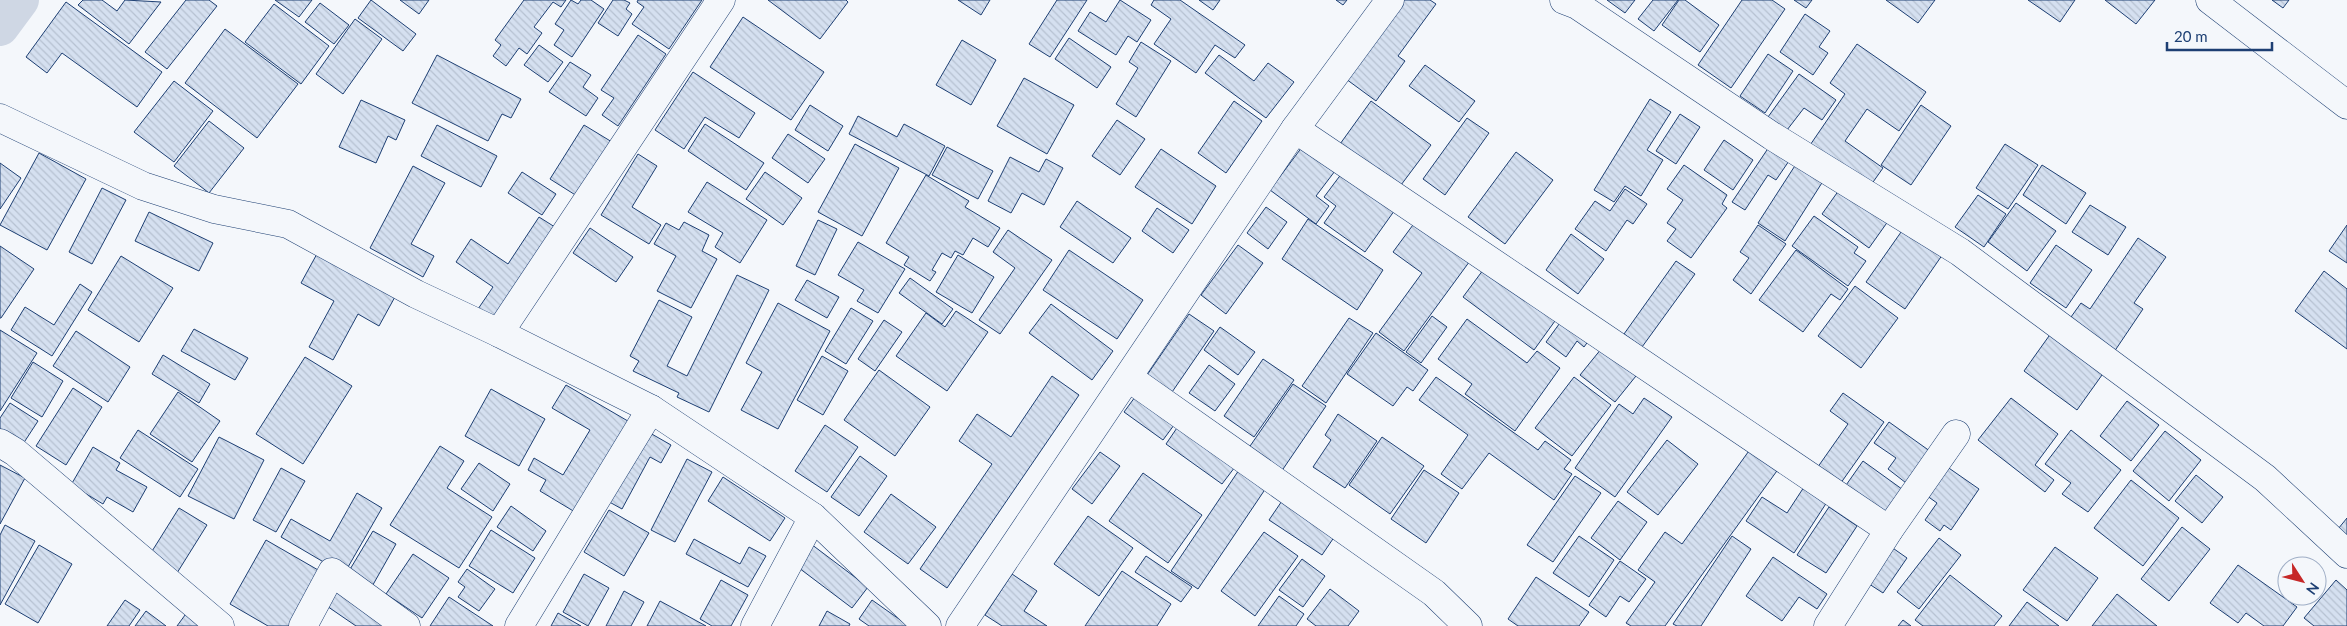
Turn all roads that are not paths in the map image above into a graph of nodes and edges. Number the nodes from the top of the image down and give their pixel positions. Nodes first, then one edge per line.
1 (721, 0) edge
2 (1390, 0) edge
3 (1564, 0) edge
4 (2210, 0) edge
5 (2347, 105) edge
6 (0, 118) edge
7 (1296, 129) junction
8 (499, 333) junction
9 (1129, 378) junction
10 (650, 409) junction
11 (1956, 434) dead end
12 (0, 443) edge
13 (813, 517) junction
14 (1889, 530) junction
15 (2347, 554) edge
16 (220, 626) edge
17 (303, 626) edge
18 (406, 626) edge
19 (519, 626) edge
20 (755, 626) edge
21 (927, 626) edge
22 (960, 626) edge
23 (1468, 626) edge
24 (1828, 626) edge

1 - 8 street
2 - 7 street
3 - 15 street
4 - 5 street
6 - 8 street
7 - 9 street
7 - 14 street
8 - 10 street
9 - 22 street
9 - 23 street
10 - 13 street
10 - 19 street
11 - 14 street
12 - 16 street
13 - 20 street
13 - 21 street
14 - 24 street
17 - 18 street

